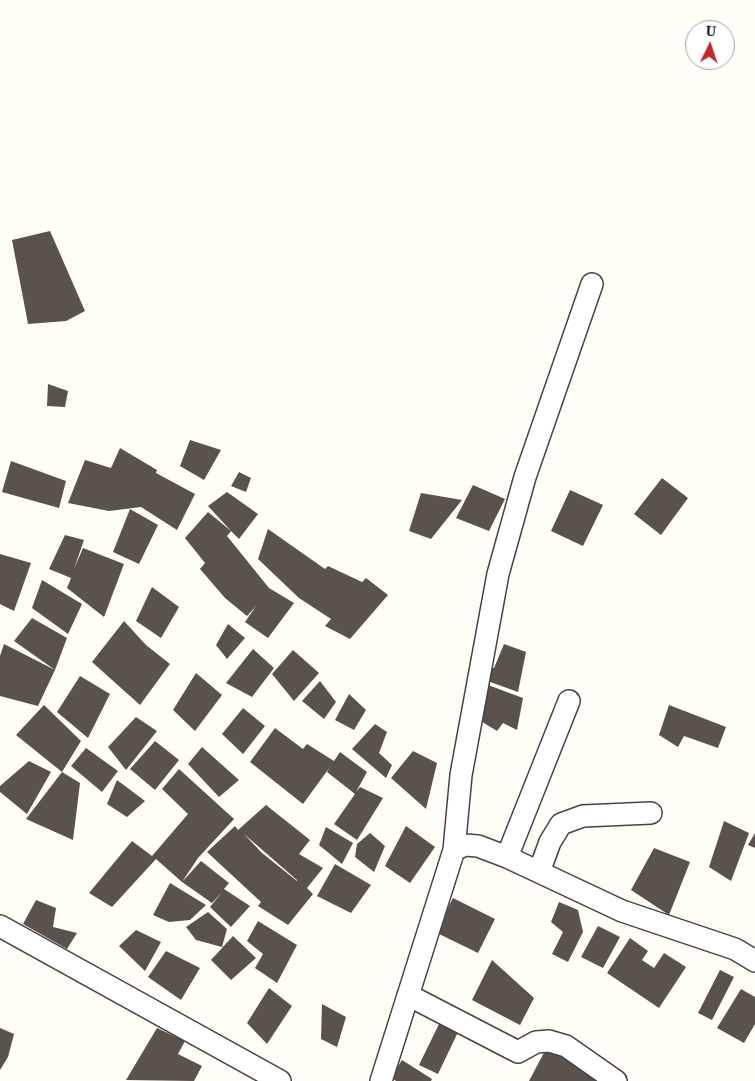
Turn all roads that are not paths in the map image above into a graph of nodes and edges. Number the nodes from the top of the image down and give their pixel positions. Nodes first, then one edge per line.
1 (592, 284) dead end
2 (569, 701) dead end
3 (651, 813) dead end
4 (454, 850) junction
5 (508, 857) junction
6 (539, 872) junction
7 (0, 926) edge
8 (755, 961) edge
9 (408, 995) junction
10 (280, 1081) edge
11 (381, 1081) edge
12 (616, 1081) edge

1 - 4 street
2 - 5 street
3 - 6 street
4 - 5 street
4 - 9 street
5 - 6 street
6 - 8 street
7 - 10 street
9 - 11 street
9 - 12 street

